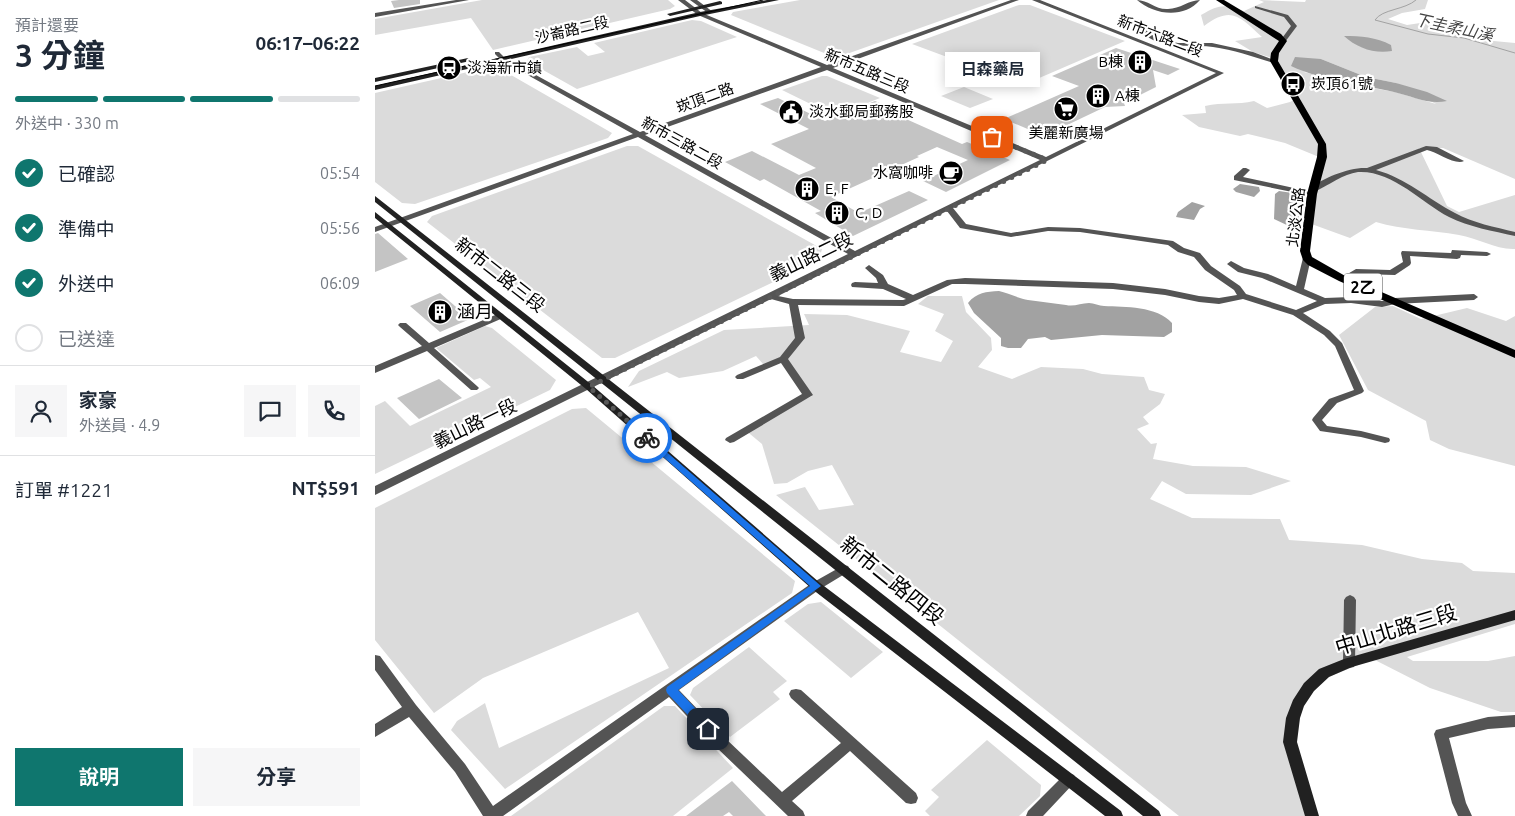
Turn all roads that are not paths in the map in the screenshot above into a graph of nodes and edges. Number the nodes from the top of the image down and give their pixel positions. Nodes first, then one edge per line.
1 (464, 0) edge
2 (681, 0) edge
3 (693, 0) edge
4 (738, 0) edge
5 (776, 0) edge
6 (1016, 0) edge
7 (1035, 0) edge
8 (1139, 0) edge
9 (1182, 0) edge
10 (1196, 0) edge
11 (1219, 0) edge
12 (1257, 8) dead end
13 (692, 9) junction
14 (701, 10) junction
15 (710, 12) junction
16 (375, 15) edge
17 (1140, 21) dead end
18 (1283, 41) junction
19 (500, 56) junction
20 (1274, 61) junction
21 (836, 64) junction
22 (827, 67) junction
23 (1221, 73) joint
24 (375, 80) edge
25 (375, 88) edge
26 (639, 134) junction
27 (1050, 158) junction
28 (1460, 161) dead end
29 (1246, 170) dead end
30 (1369, 170) junction
31 (1312, 192) junction
32 (375, 198) edge
33 (949, 208) junction
34 (375, 214) edge
35 (402, 220) junction
36 (389, 226) junction
37 (375, 230) edge
38 (1515, 234) edge
39 (855, 254) junction
40 (1487, 254) dead end
41 (1307, 258) junction
42 (1231, 264) dead end
43 (869, 268) dead end
44 (1343, 279) junction
45 (855, 285) dead end
46 (884, 286) junction
47 (1299, 290) junction
48 (769, 296) junction
49 (1243, 296) junction
50 (1474, 297) dead end
51 (912, 298) junction
52 (1324, 301) junction
53 (1395, 301) junction
54 (793, 302) junction
55 (1296, 313) junction
56 (500, 316) junction
57 (403, 324) dead end
58 (429, 347) junction
59 (1515, 354) edge
60 (783, 359) junction
61 (375, 370) edge
62 (740, 377) dead end
63 (605, 378) junction
64 (589, 387) junction
65 (473, 388) dead end
66 (730, 440) dead end
67 (1385, 440) dead end
68 (375, 491) edge
69 (844, 569) junction
70 (816, 586) junction
71 (1350, 600) dead end
72 (1515, 615) edge
73 (375, 660) edge
74 (1349, 663) junction
75 (671, 690) junction
76 (796, 694) dead end
77 (411, 708) junction
78 (1515, 721) edge
79 (375, 731) edge
80 (850, 743) junction
81 (1069, 779) junction
82 (911, 798) dead end
83 (783, 800) junction
84 (491, 816) edge
85 (799, 816) edge
86 (1033, 816) edge
87 (1116, 816) edge
88 (1154, 816) edge
89 (1312, 816) edge
90 (1465, 816) edge

1 - 16 street
2 - 13 street, 新市五路三段
3 - 14 street, 新市五路三段
4 - 14 street, 沙崙路二段
5 - 15 street
6 - 21 street, 崁頂二路
7 - 23 street, 新市六路二段
8 - 10 street
9 - 10 street
11 - 18 main road
12 - 18 street
13 - 14 street, 新市五路三段
13 - 19 street, 沙崙路二段
14 - 15 street, 新市五路三段
14 - 19 street, 沙崙路二段
14 - 22 street, 新市五路三段
15 - 21 street, 新市五路三段
17 - 20 street
18 - 20 main road
19 - 24 street, 沙崙路二段
19 - 25 street, 沙崙路二段
19 - 26 street, 新市三路二段
20 - 31 main road, 北淡公路
21 - 22 street, 崁頂二路
21 - 27 street, 新市五路三段
22 - 26 street, 崁頂二路
22 - 27 street, 新市五路三段
23 - 27 street, 義山路二段
26 - 35 street, 崁頂二路
26 - 39 street, 新市三路二段
27 - 33 street, 義山路二段
28 - 30 street
29 - 31 street
30 - 31 street
30 - 38 street
31 - 41 main road, 北淡公路
32 - 35 street, 新市二路三段
33 - 39 street, 義山路二段
33 - 49 street
34 - 36 street, 新市二路三段
35 - 36 street, 崁頂二路
35 - 63 street, 新市二路三段
36 - 37 street, 崁頂二路
36 - 56 street, 新市二路三段
39 - 48 street, 義山路二段
40 - 44 street
41 - 44 main road, 北淡公路 / 2乙
41 - 47 street
42 - 47 street
43 - 46 street
44 - 53 main road, 北淡公路 / 2乙
45 - 46 street
46 - 51 street
47 - 52 street
48 - 54 street
48 - 63 street, 義山路二段
49 - 51 street
49 - 55 street
50 - 53 street
51 - 54 street
52 - 53 street
52 - 55 street
53 - 59 main road, 北淡公路 / 2乙
54 - 60 street
55 - 67 street
56 - 58 street
56 - 64 street, 新市二路三段
57 - 58 street
58 - 61 street
58 - 65 street
60 - 62 street
60 - 66 street
63 - 64 street, 義山路二段
63 - 69 street, 新市二路四段
64 - 68 street, 義山路一段
64 - 70 street
69 - 70 street
69 - 88 street, 新市二路四段
70 - 75 street
70 - 81 street
71 - 74 street
72 - 74 street, 中山北路三段
73 - 77 street
74 - 89 street, 中山北路三段
75 - 83 street
75 - 84 street
76 - 80 street
77 - 79 street
77 - 84 street
78 - 90 street
80 - 82 street
80 - 83 street
81 - 86 street
81 - 87 street
83 - 85 street

